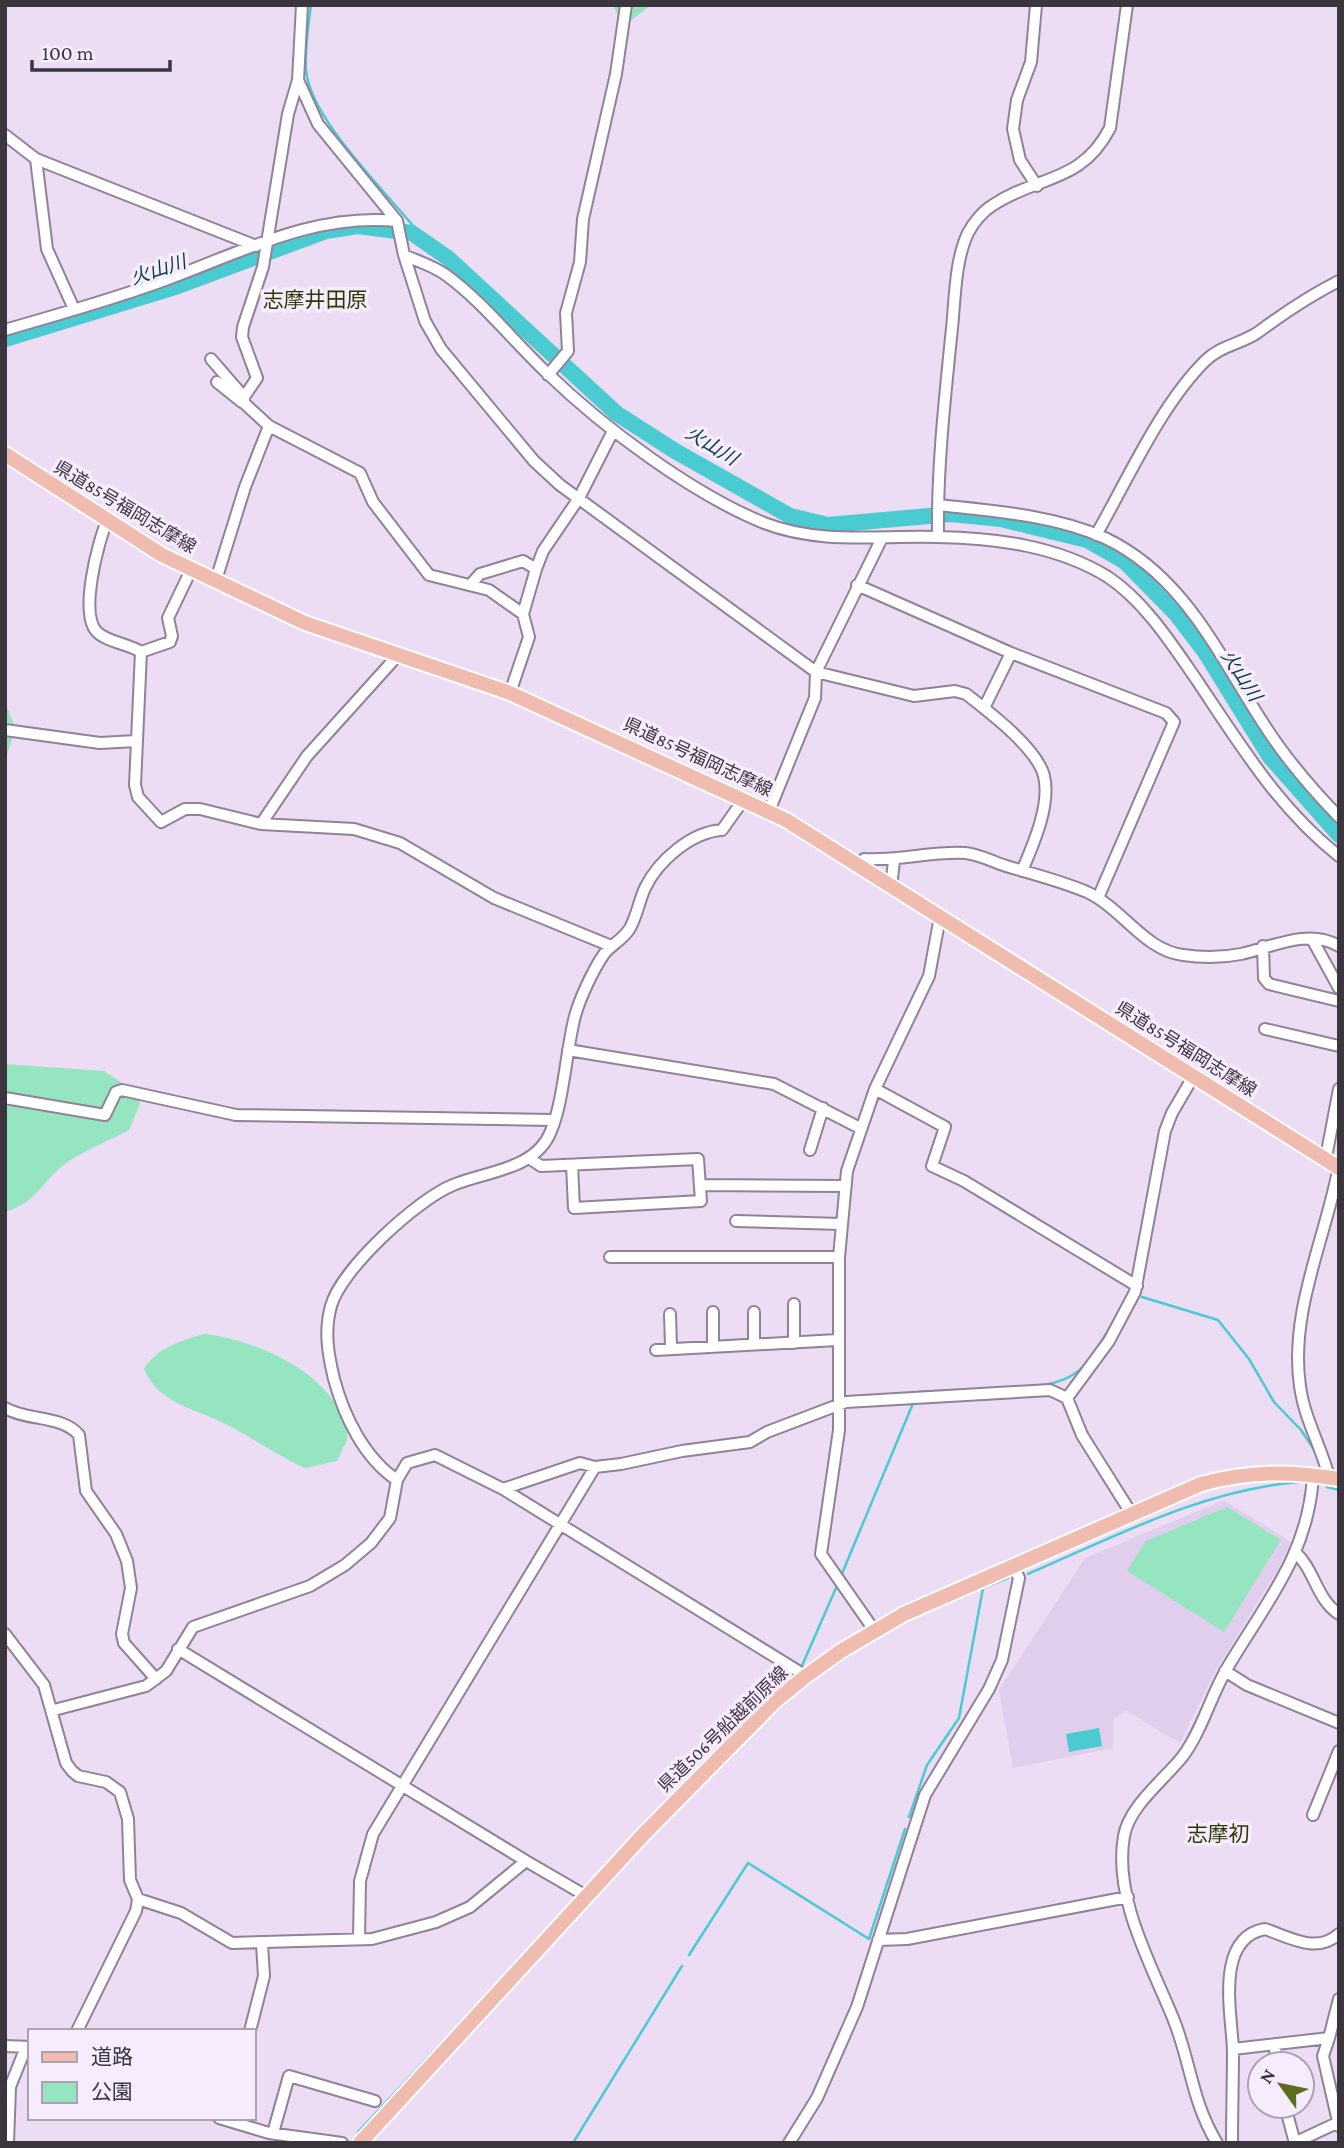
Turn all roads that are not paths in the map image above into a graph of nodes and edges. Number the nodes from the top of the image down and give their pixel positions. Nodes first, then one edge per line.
1 (302, 5) edge
2 (626, 5) edge
3 (1036, 5) edge
4 (1127, 5) edge
5 (299, 80) junction
6 (5, 135) edge
7 (36, 159) junction
8 (1037, 186) junction
9 (397, 222) junction
10 (268, 241) junction
11 (256, 246) junction
12 (404, 255) junction
13 (1339, 281) edge
14 (74, 309) junction
15 (5, 330) edge
16 (211, 359) dead end
17 (550, 372) junction
18 (217, 382) dead end
19 (244, 400) junction
20 (269, 426) junction
21 (612, 430) junction
22 (5, 454) edge
23 (579, 498) junction
24 (938, 507) junction
25 (107, 521) junction
26 (1096, 535) junction
27 (938, 537) junction
28 (882, 538) junction
29 (191, 569) junction
30 (536, 569) junction
31 (216, 580) junction
32 (472, 583) junction
33 (858, 585) junction
34 (523, 614) junction
35 (142, 652) junction
36 (1011, 653) junction
37 (399, 654) junction
38 (816, 672) junction
39 (510, 693) junction
40 (984, 708) junction
41 (5, 730) edge
42 (136, 741) junction
43 (744, 799) junction
44 (769, 811) junction
45 (1339, 817) edge
46 (261, 824) junction
47 (1339, 856) edge
48 (894, 860) junction
49 (860, 866) junction
50 (1022, 871) junction
51 (891, 887) junction
52 (1098, 898) junction
53 (940, 917) junction
54 (1312, 939) junction
55 (611, 946) junction
56 (1263, 946) junction
57 (1339, 946) edge
58 (1339, 988) edge
59 (1339, 1001) edge
60 (1265, 1029) dead end
61 (1339, 1046) edge
62 (568, 1050) junction
63 (1193, 1077) junction
64 (875, 1089) junction
65 (1339, 1089) edge
66 (5, 1098) edge
67 (823, 1108) junction
68 (553, 1120) junction
69 (860, 1128) junction
70 (810, 1150) dead end
71 (1323, 1157) junction
72 (529, 1158) junction
73 (572, 1165) junction
74 (1339, 1167) edge
75 (700, 1185) junction
76 (846, 1186) junction
77 (736, 1221) dead end
78 (842, 1224) junction
79 (610, 1257) dead end
80 (839, 1257) junction
81 (1137, 1286) junction
82 (794, 1304) dead end
83 (713, 1312) dead end
84 (754, 1312) dead end
85 (670, 1314) dead end
86 (837, 1340) junction
87 (794, 1343) junction
88 (754, 1344) junction
89 (713, 1345) junction
90 (671, 1347) junction
91 (656, 1350) dead end
92 (1067, 1398) junction
93 (841, 1405) junction
94 (5, 1408) edge
95 (595, 1467) junction
96 (1313, 1475) junction
97 (1334, 1478) edge
98 (397, 1480) junction
99 (503, 1489) junction
100 (1131, 1513) junction
101 (560, 1525) junction
102 (1295, 1552) junction
103 (1013, 1565) junction
104 (1339, 1614) edge
105 (874, 1630) junction
106 (5, 1633) edge
107 (178, 1649) junction
108 (1225, 1671) junction
109 (800, 1672) junction
110 (156, 1679) junction
111 (54, 1710) junction
112 (1339, 1723) edge
113 (1339, 1751) edge
114 (404, 1784) junction
115 (1313, 1815) dead end
116 (526, 1861) junction
117 (588, 1897) junction
118 (1128, 1897) junction
119 (138, 1899) junction
120 (1338, 1935) edge
121 (359, 1939) junction
122 (878, 1940) junction
123 (262, 1944) junction
124 (1339, 1999) edge
125 (78, 2029) edge
126 (251, 2029) edge
127 (1329, 2038) junction
128 (1275, 2044) junction
129 (5, 2046) edge
130 (28, 2047) edge
131 (1233, 2049) junction
132 (1275, 2050) edge
133 (375, 2101) dead end
134 (226, 2120) edge
135 (1288, 2120) edge
136 (1338, 2123) edge
137 (273, 2133) junction
138 (1294, 2142) edge
139 (8, 2143) edge
140 (342, 2143) edge
141 (360, 2143) edge
142 (789, 2143) edge
143 (1217, 2143) edge
144 (1232, 2143) edge

1 - 5 street
2 - 17 street
3 - 8 street
4 - 8 street
5 - 9 street
5 - 10 street
6 - 7 street
7 - 11 street
7 - 14 street
8 - 24 street
9 - 10 street
9 - 12 street
10 - 11 street
10 - 19 street
11 - 14 street
12 - 17 street
12 - 23 street
13 - 26 street
14 - 15 street
16 - 19 street
17 - 21 street
18 - 19 street
19 - 20 street
20 - 31 street
20 - 32 street
21 - 23 street
21 - 28 street
22 - 25 main road, 県道85号福岡志摩線
23 - 30 street
23 - 38 street
24 - 26 street
24 - 27 street
25 - 29 main road, 県道85号福岡志摩線
25 - 35 street
26 - 45 street
27 - 28 street
27 - 47 street
28 - 33 street
29 - 31 main road, 県道85号福岡志摩線
29 - 35 street
30 - 32 street
30 - 34 street
31 - 37 main road, 県道85号福岡志摩線
32 - 34 street
33 - 36 street
33 - 38 street
34 - 39 street
35 - 42 street
36 - 40 street
36 - 52 street
37 - 39 main road, 県道85号福岡志摩線
37 - 46 street
38 - 40 street
38 - 44 street
39 - 43 main road, 県道85号福岡志摩線
40 - 50 street
41 - 42 street
42 - 46 street
43 - 44 main road, 県道85号福岡志摩線
43 - 55 street
44 - 49 main road, 県道85号福岡志摩線
46 - 55 street
48 - 49 street
48 - 50 street
48 - 51 street
49 - 51 main road, 県道85号福岡志摩線
50 - 52 street
51 - 53 main road, 県道85号福岡志摩線
52 - 56 street
53 - 63 main road, 県道85号福岡志摩線
53 - 64 street
54 - 56 street
54 - 57 street
54 - 58 street
55 - 62 street
56 - 59 street
60 - 61 street
62 - 67 street
62 - 68 street
63 - 71 main road, 県道85号福岡志摩線
63 - 81 street
64 - 69 street
64 - 81 street
65 - 71 street
66 - 68 street
67 - 69 street
67 - 70 street
68 - 72 street
69 - 76 street
71 - 74 main road, 県道85号福岡志摩線
72 - 73 street
72 - 98 street
73 - 75 street
73 - 75 street
74 - 97 street
75 - 76 street
76 - 78 street
77 - 78 street
78 - 80 street
79 - 80 street
80 - 86 street
81 - 92 street
82 - 87 street
83 - 89 street
84 - 88 street
85 - 90 street
86 - 87 street
86 - 93 street
87 - 88 street
88 - 89 street
89 - 90 street
90 - 91 street
92 - 93 street
92 - 100 street
93 - 95 street
93 - 105 street
94 - 110 street
95 - 99 street
95 - 101 street
96 - 97 main road, 県道506号船越前原線
96 - 100 main road, 県道506号船越前原線
96 - 102 street
98 - 99 street
98 - 107 street
99 - 101 street
100 - 103 main road, 県道506号船越前原線
101 - 109 street
101 - 114 street
102 - 104 street
102 - 108 street
103 - 105 main road, 県道506号船越前原線
103 - 122 street
105 - 109 main road, 県道506号船越前原線
106 - 111 street
107 - 110 street
107 - 114 street
108 - 112 street
108 - 118 street
109 - 117 main road, 県道506号船越前原線
110 - 111 street
111 - 119 street
113 - 115 street
114 - 116 street
114 - 121 street
116 - 117 street
116 - 121 street
117 - 141 main road, 県道506号船越前原線
118 - 122 street
118 - 143 street
119 - 123 street
119 - 125 street
120 - 131 street
121 - 123 street
122 - 142 street
123 - 126 street
124 - 127 street
127 - 128 street
127 - 136 street
128 - 131 street
128 - 132 street
129 - 130 street
130 - 139 street
131 - 144 street
133 - 137 street
134 - 137 street
135 - 138 street
136 - 138 street
137 - 140 street

